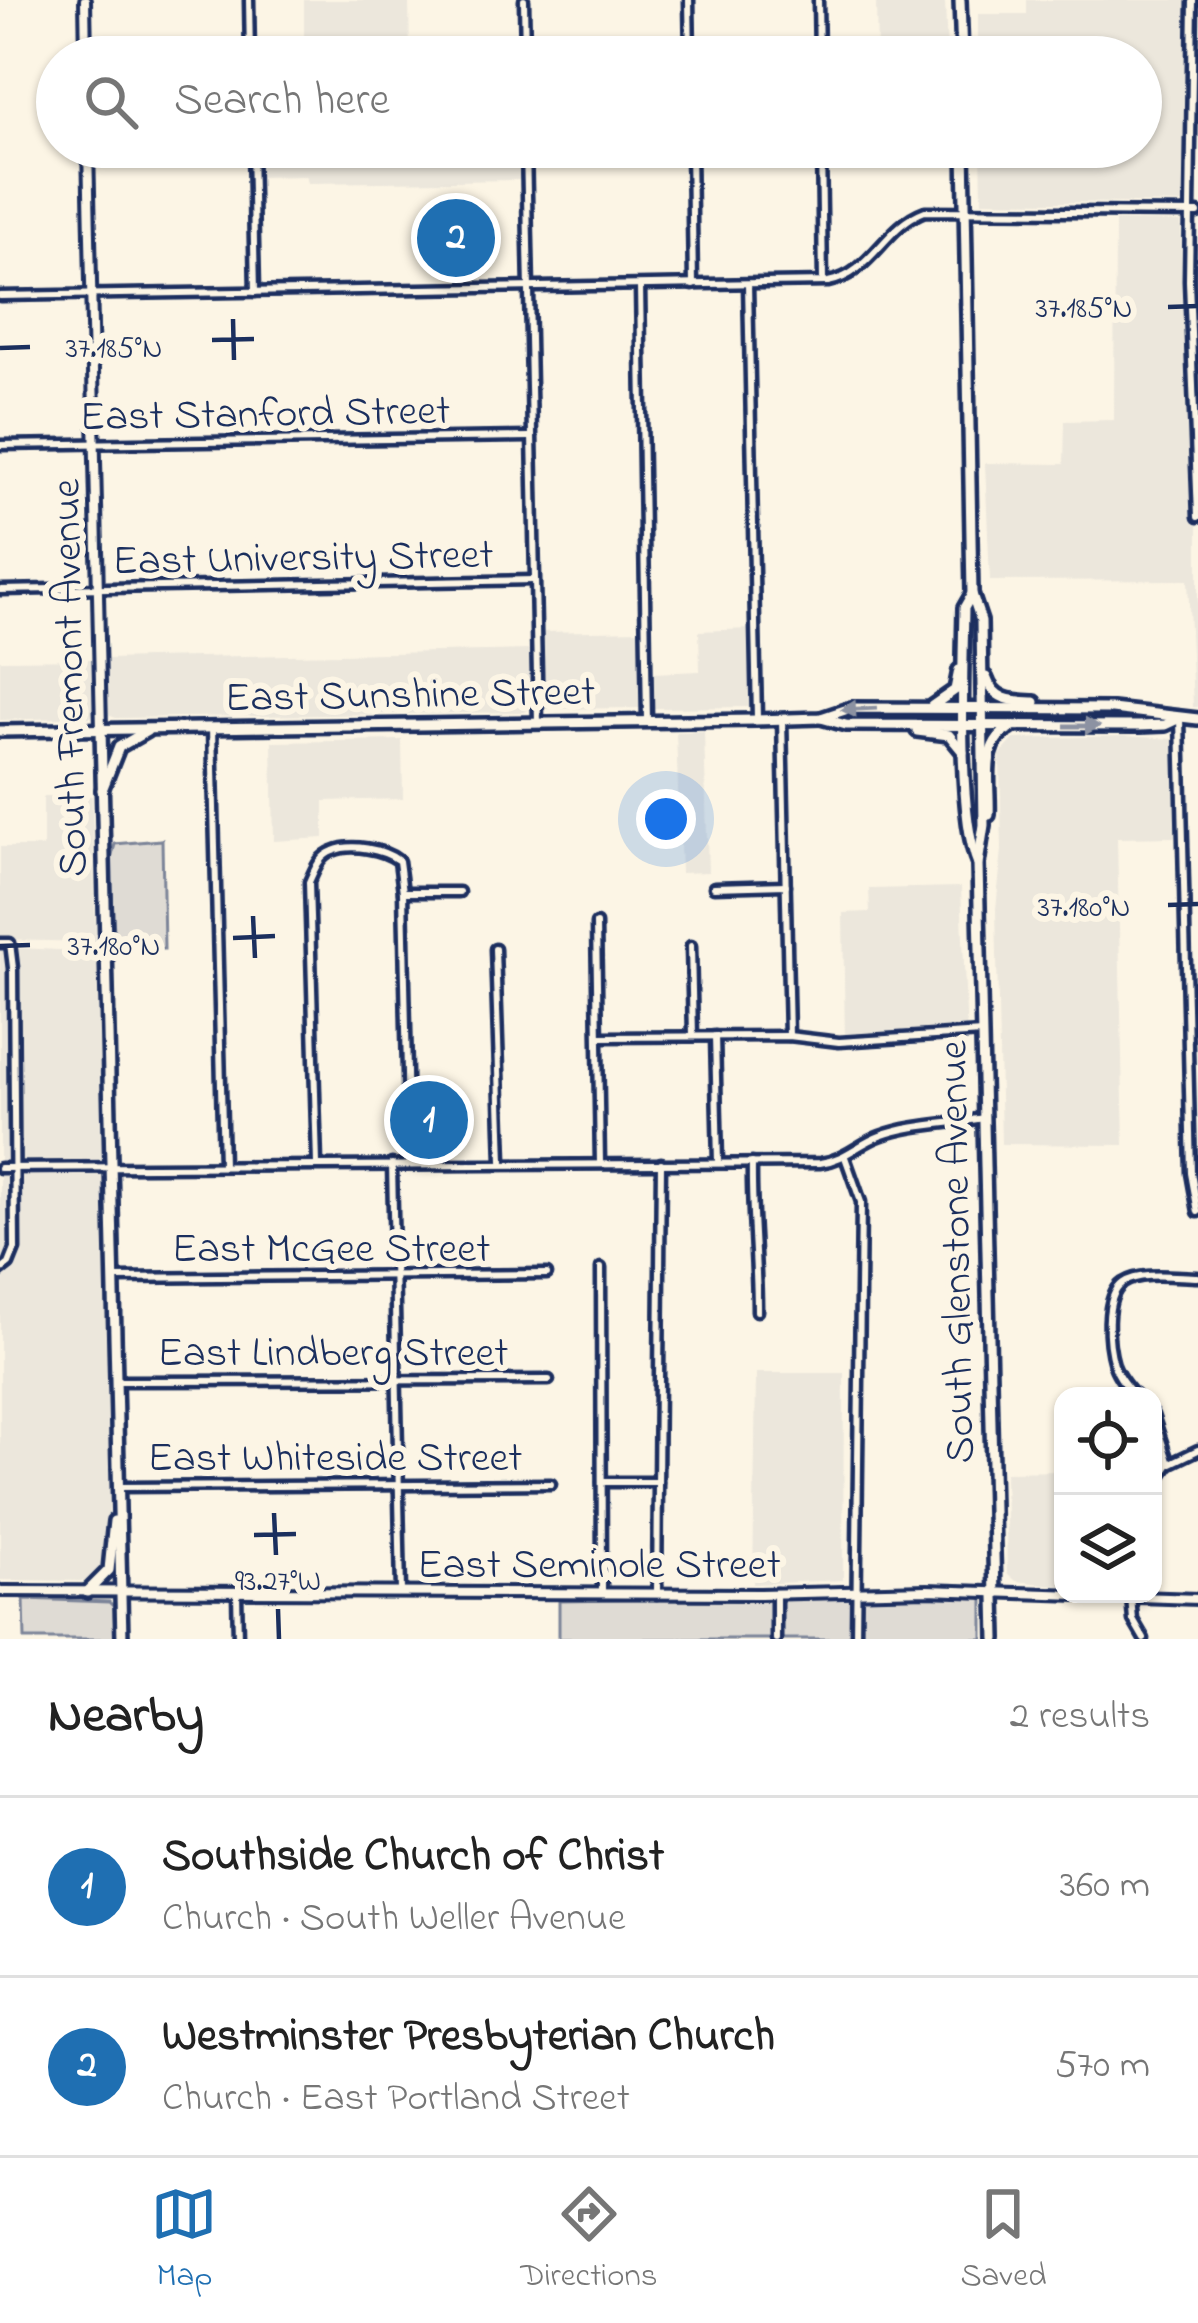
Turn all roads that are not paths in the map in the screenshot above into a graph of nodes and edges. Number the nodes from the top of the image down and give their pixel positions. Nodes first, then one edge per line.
1 (85, 0) edge
2 (249, 0) edge
3 (524, 0) edge
4 (689, 0) edge
5 (818, 0) edge
6 (960, 0) edge
7 (1193, 0) edge
8 (86, 36) edge
9 (250, 36) edge
10 (525, 36) edge
11 (690, 36) edge
12 (819, 36) edge
13 (961, 36) edge
14 (88, 168) edge
15 (252, 168) edge
16 (526, 168) edge
17 (691, 168) edge
18 (821, 168) edge
19 (964, 168) edge
20 (965, 210) junction
21 (1194, 212) edge
22 (823, 282) junction
23 (748, 284) junction
24 (694, 285) junction
25 (640, 286) junction
26 (529, 288) junction
27 (255, 292) junction
28 (91, 295) junction
29 (0, 296) edge
30 (532, 436) junction
31 (94, 443) junction
32 (0, 445) edge
33 (1198, 517) edge
34 (534, 580) junction
35 (98, 588) junction
36 (0, 590) edge
37 (972, 594) junction
38 (964, 618) junction
39 (982, 661) junction
40 (926, 708) junction
41 (965, 708) junction
42 (982, 708) junction
43 (1112, 709) junction
44 (821, 718) junction
45 (1180, 718) junction
46 (757, 719) junction
47 (782, 719) junction
48 (1198, 719) edge
49 (647, 721) junction
50 (538, 723) junction
51 (965, 724) junction
52 (982, 724) junction
53 (846, 725) junction
54 (1029, 725) junction
55 (212, 728) junction
56 (153, 729) junction
57 (101, 730) junction
58 (0, 731) edge
59 (966, 765) junction
60 (102, 790) junction
61 (984, 825) junction
62 (978, 864) junction
63 (785, 885) junction
64 (714, 887) dead end
65 (403, 892) junction
66 (459, 892) dead end
67 (596, 924) dead end
68 (0, 944) edge
69 (691, 946) dead end
70 (495, 949) dead end
71 (982, 1033) junction
72 (693, 1036) junction
73 (715, 1036) junction
74 (789, 1036) junction
75 (599, 1037) junction
76 (985, 1118) junction
77 (845, 1157) junction
78 (502, 1162) junction
79 (600, 1163) junction
80 (661, 1163) junction
81 (718, 1163) junction
82 (752, 1163) junction
83 (317, 1164) junction
84 (392, 1164) junction
85 (409, 1164) junction
86 (223, 1165) junction
87 (113, 1167) junction
88 (0, 1168) edge
89 (13, 1168) junction
90 (1198, 1212) edge
91 (601, 1268) dead end
92 (0, 1271) edge
93 (392, 1273) junction
94 (547, 1274) dead end
95 (1198, 1277) edge
96 (116, 1278) junction
97 (757, 1311) dead end
98 (397, 1380) junction
99 (549, 1380) dead end
100 (118, 1382) junction
101 (1128, 1387) edge
102 (1162, 1443) edge
103 (1198, 1450) edge
104 (1169, 1464) junction
105 (602, 1482) junction
106 (658, 1483) junction
107 (550, 1484) dead end
108 (398, 1485) junction
109 (119, 1487) junction
110 (1155, 1495) edge
111 (120, 1504) junction
112 (856, 1590) junction
113 (0, 1591) edge
114 (86, 1592) junction
115 (400, 1592) junction
116 (994, 1592) junction
117 (121, 1593) junction
118 (237, 1593) junction
119 (602, 1593) junction
120 (776, 1593) junction
121 (657, 1594) junction
122 (1054, 1594) edge
123 (1162, 1597) edge
124 (1198, 1599) edge
125 (1132, 1603) edge
126 (122, 1639) edge
127 (238, 1639) edge
128 (776, 1639) edge
129 (856, 1639) edge
130 (996, 1639) edge
131 (1144, 1639) edge

1 - 8 street
2 - 9 street
3 - 10 street
4 - 11 street
5 - 12 street
6 - 13 main road
7 - 21 street
14 - 28 street, South Fremont Avenue
15 - 27 street
16 - 26 street
17 - 24 street
18 - 22 street
19 - 20 main road, South Glenstone Avenue
20 - 21 street
20 - 22 street
20 - 37 main road, South Glenstone Avenue
21 - 33 street
22 - 23 street
23 - 24 street
23 - 46 street
24 - 25 street
25 - 26 street
25 - 49 street
26 - 27 street
26 - 30 street
27 - 28 street
28 - 29 street
28 - 31 street, South Fremont Avenue
30 - 31 street, East Stanford Street
30 - 34 street
31 - 32 street, East Stanford Street
31 - 35 street, South Fremont Avenue
34 - 35 street, East University Street
34 - 50 street
35 - 36 street, East University Street
35 - 57 street, South Fremont Avenue
37 - 38 main road, South Glenstone Avenue
37 - 39 main road, South Glenstone Avenue
38 - 40 main road
38 - 41 main road, South Glenstone Avenue
39 - 42 main road, South Glenstone Avenue
39 - 43 main road
40 - 41 main road, East Sunshine Street
40 -> 44 main road, East Sunshine Street
41 - 42 main road, East Sunshine Street
41 - 51 main road, South Glenstone Avenue
42 - 43 main road, East Sunshine Street
42 - 52 main road, South Glenstone Avenue
43 - 45 main road, East Sunshine Street
44 - 47 main road, East Sunshine Street
44 - 53 main road, East Sunshine Street
45 - 48 main road, East Sunshine Street
54 -> 45 main road, East Sunshine Street
45 - 90 street
46 - 47 main road, East Sunshine Street
46 - 49 main road, East Sunshine Street
47 - 63 street
49 - 50 main road, East Sunshine Street
50 - 55 main road, East Sunshine Street
51 - 52 main road, East Sunshine Street
51 - 53 main road, East Sunshine Street
51 - 59 main road, South Glenstone Avenue
52 - 54 main road, East Sunshine Street
52 - 61 main road, South Glenstone Avenue
53 - 59 main road
54 - 61 main road
55 - 56 main road, East Sunshine Street
55 - 86 street
56 - 57 main road, East Sunshine Street
56 - 60 main road
57 - 58 main road, East Sunshine Street
57 - 60 main road, South Fremont Avenue
59 - 62 main road, South Glenstone Avenue
60 - 87 main road, South Fremont Avenue
61 - 62 main road, South Glenstone Avenue
62 - 71 main road, South Glenstone Avenue
63 - 64 street
63 - 74 street
65 - 66 street
65 - 83 street
65 - 85 street
67 - 75 street
68 - 89 street
69 - 72 street
70 - 78 street
71 - 74 street
71 - 76 main road, South Glenstone Avenue
72 - 73 street
72 - 75 street
73 - 74 street
73 - 81 street
75 - 79 street
76 - 77 street
76 - 116 main road, South Glenstone Avenue
77 - 82 street
77 - 112 street
78 - 79 street
78 - 85 street
79 - 80 street
80 - 81 street
80 - 106 street
81 - 82 street
82 - 97 street
83 - 84 street
83 - 86 street
84 - 85 street
84 - 93 street
86 - 87 street
87 - 89 street
87 - 96 main road, South Fremont Avenue
88 - 89 street
89 - 92 street
91 - 105 street
93 - 94 street, East McGee Street
93 - 96 street, East McGee Street
93 - 98 street
95 - 101 street
96 - 100 main road, South Fremont Avenue
98 - 99 street, East Lindberg Street
98 - 100 street, East Lindberg Street
98 - 108 street
100 - 109 main road, South Fremont Avenue
102 - 104 street
103 - 104 street
104 - 110 street
105 - 106 street
105 - 119 street
106 - 121 street
107 - 108 street, East Whiteside Street
108 - 109 street, East Whiteside Street
108 - 115 street
109 - 111 main road, South Fremont Avenue
111 - 114 main road
111 - 117 main road, South Fremont Avenue
112 - 116 street, East Seminole Street
112 - 120 street, East Seminole Street
112 - 129 street
113 - 114 street, East Seminole Street
114 - 117 street, East Seminole Street
115 - 118 street, East Seminole Street
115 - 119 street, East Seminole Street
116 - 122 street, East Seminole Street
116 - 130 main road, South Glenstone Avenue
117 - 118 street, East Seminole Street
117 - 126 main road, South Fremont Avenue
118 - 127 street
119 - 121 street, East Seminole Street
120 - 121 street, East Seminole Street
120 - 128 street
123 - 124 street, East Seminole Street
125 - 131 street

